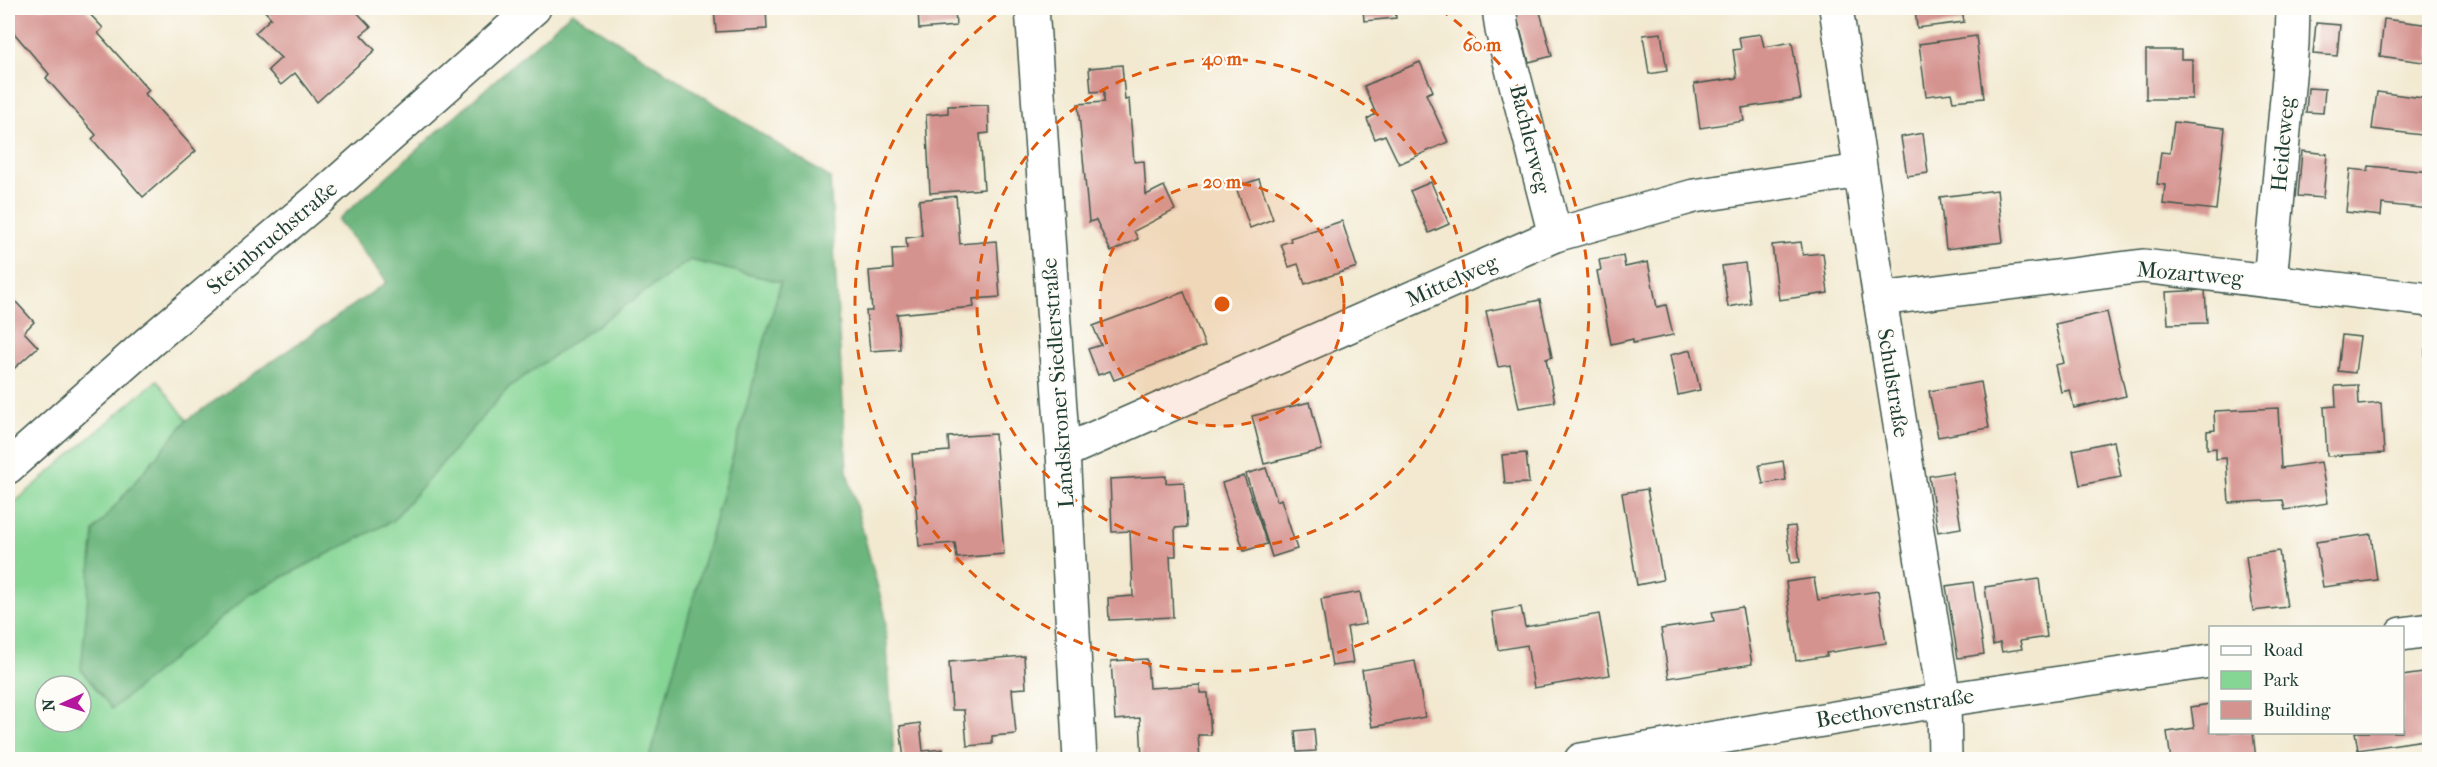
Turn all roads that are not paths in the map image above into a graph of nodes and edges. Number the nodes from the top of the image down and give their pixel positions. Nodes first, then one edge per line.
1 (534, 8) edge
2 (1032, 8) edge
3 (1499, 8) edge
4 (1836, 8) edge
5 (2294, 8) edge
6 (1860, 171) junction
7 (1555, 235) junction
8 (2270, 281) junction
9 (1880, 300) junction
10 (2430, 300) edge
11 (1064, 452) junction
12 (8, 467) edge
13 (2430, 630) edge
14 (2404, 634) edge
15 (2209, 661) edge
16 (1944, 700) junction
17 (1080, 759) edge
18 (1581, 759) edge
19 (1945, 759) edge

1 - 12 street, Steinbruchstraße
2 - 11 street, Landskroner Siedlerstraße
3 - 7 street, Bachlerweg
4 - 6 street, Schulstraße
5 - 8 street, Heideweg
6 - 7 street, Mittelweg
6 - 9 street, Schulstraße
7 - 11 street, Mittelweg
8 - 9 street, Mozartweg
8 - 10 street, Mozartweg
9 - 16 street, Schulstraße
11 - 17 street, Landskroner Siedlerstraße
13 - 14 street
15 - 16 street, Beethovenstraße
16 - 18 street, Beethovenstraße
16 - 19 street, Schulstraße

